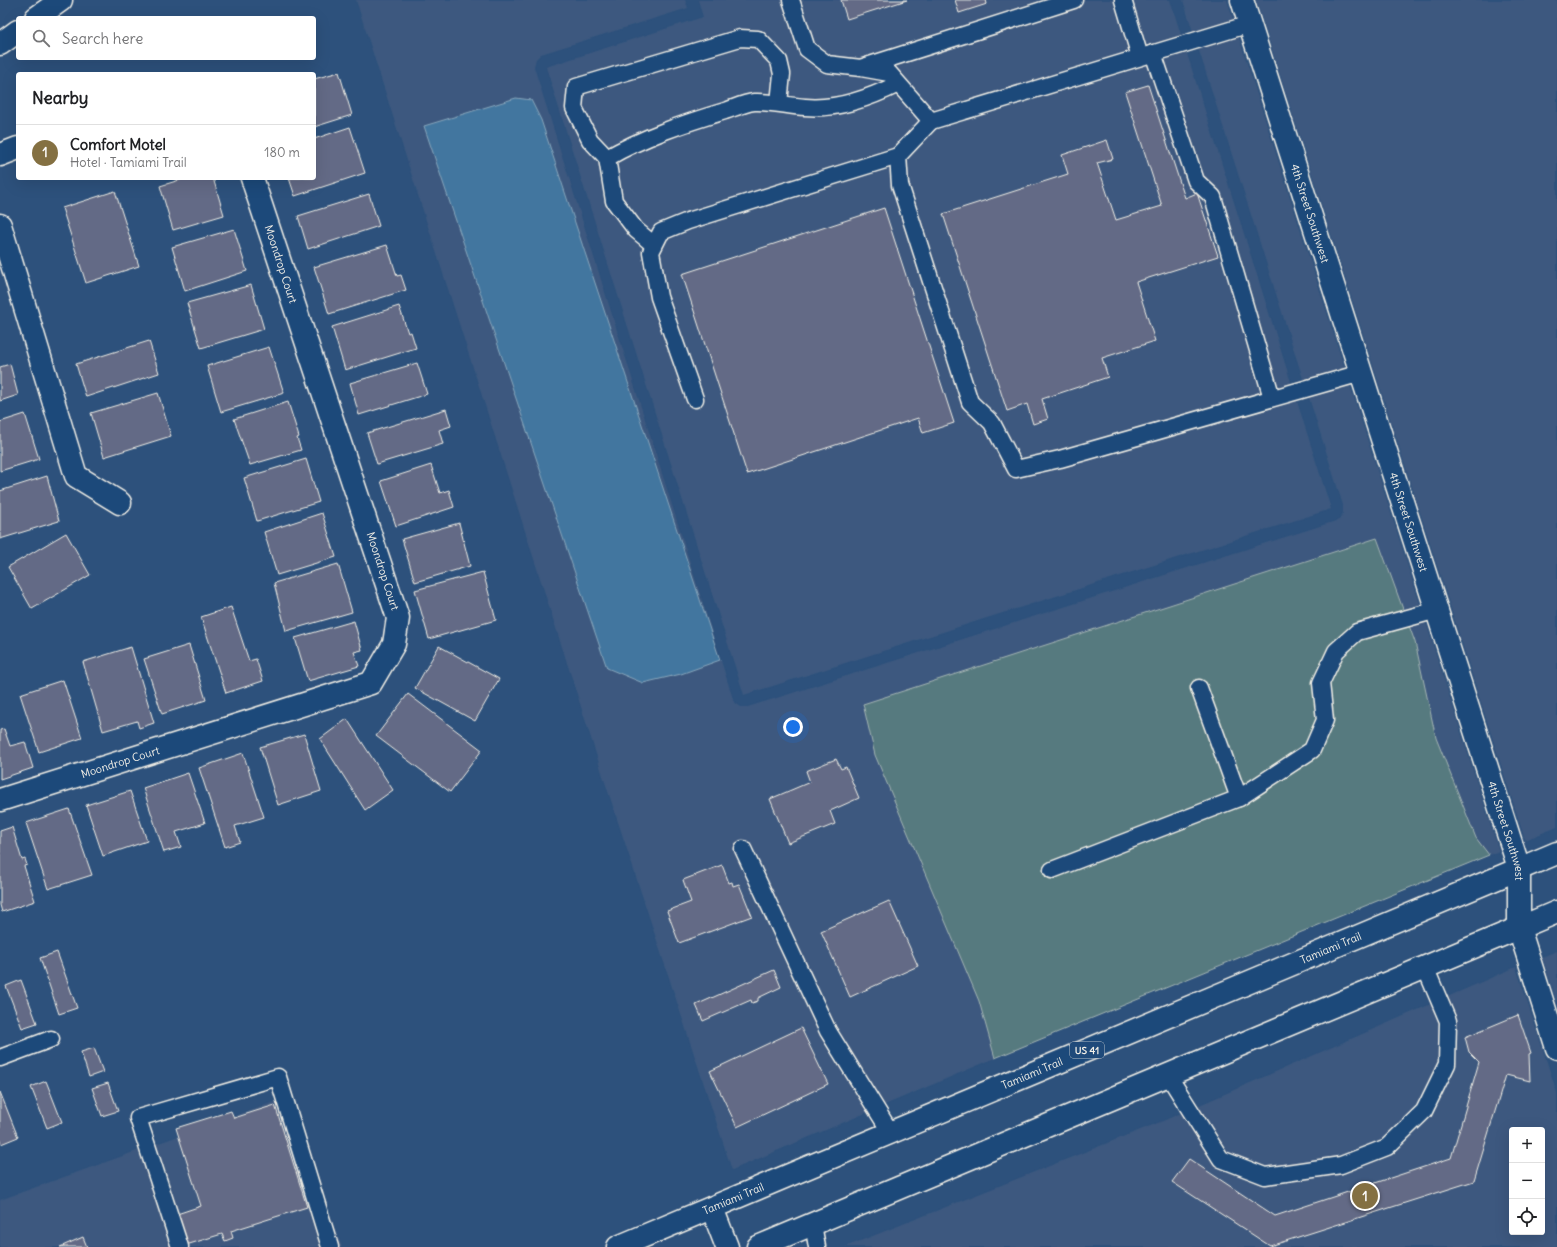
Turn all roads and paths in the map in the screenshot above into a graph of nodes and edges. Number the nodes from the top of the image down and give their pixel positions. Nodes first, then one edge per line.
1 (61, 0) edge
2 (791, 0) edge
3 (1074, 0) edge
4 (1123, 0) edge
5 (1242, 0) edge
6 (39, 16) edge
7 (1250, 24) junction
8 (16, 32) edge
9 (0, 44) edge
10 (1146, 55) junction
11 (861, 68) junction
12 (898, 84) junction
13 (779, 103) junction
14 (931, 120) junction
15 (16, 149) edge
16 (0, 155) edge
17 (898, 156) junction
18 (607, 158) junction
19 (253, 180) edge
20 (0, 225) edge
21 (654, 245) junction
22 (1361, 373) junction
23 (1272, 398) junction
24 (695, 399) dead end
25 (120, 503) dead end
26 (1436, 610) junction
27 (1199, 688) dead end
28 (1239, 798) junction
29 (0, 800) edge
30 (743, 849) dead end
31 (1557, 853) edge
32 (1519, 868) junction
33 (1052, 870) dead end
34 (1557, 912) edge
35 (1519, 928) junction
36 (1425, 967) junction
37 (51, 1039) dead end
38 (1557, 1048) edge
39 (0, 1058) edge
40 (1168, 1075) junction
41 (890, 1133) junction
42 (712, 1208) junction
43 (813, 1224) junction
44 (180, 1247) edge
45 (330, 1247) edge
46 (618, 1247) edge
47 (727, 1247) edge
48 (758, 1247) edge
49 (817, 1247) edge

1 - 6 street
2 - 11 lane
3 - 11 lane
4 - 10 lane
5 - 7 street, 4th Street Southwest
7 - 10 lane
7 - 22 street, 4th Street Southwest
8 - 9 street
10 - 14 lane
10 - 23 lane
11 - 12 lane
12 - 13 lane
12 - 14 lane
13 - 18 lane
13 - 18 lane
14 - 17 lane
15 - 16 street
17 - 21 lane
17 - 23 lane
18 - 21 lane
19 - 29 street, Moondrop Court
20 - 25 street
21 - 24 lane
22 - 23 lane
22 - 26 street, 4th Street Southwest
26 - 28 lane
26 - 32 street, 4th Street Southwest
27 - 28 lane
28 - 33 lane
30 - 41 lane
31 - 32 street, Tamiami Trail / US 41
32 - 35 street, 4th Street Southwest
32 - 41 street, Tamiami Trail / US 41
34 - 35 street
35 - 36 street
35 - 38 street, 4th Street Southwest
36 - 40 street
36 - 40 lane
37 - 39 lane
40 - 43 street
41 - 42 street, Tamiami Trail / US 41
42 - 46 street, Tamiami Trail / US 41
42 - 47 street
43 - 48 street
43 - 49 lane
44 - 45 lane

